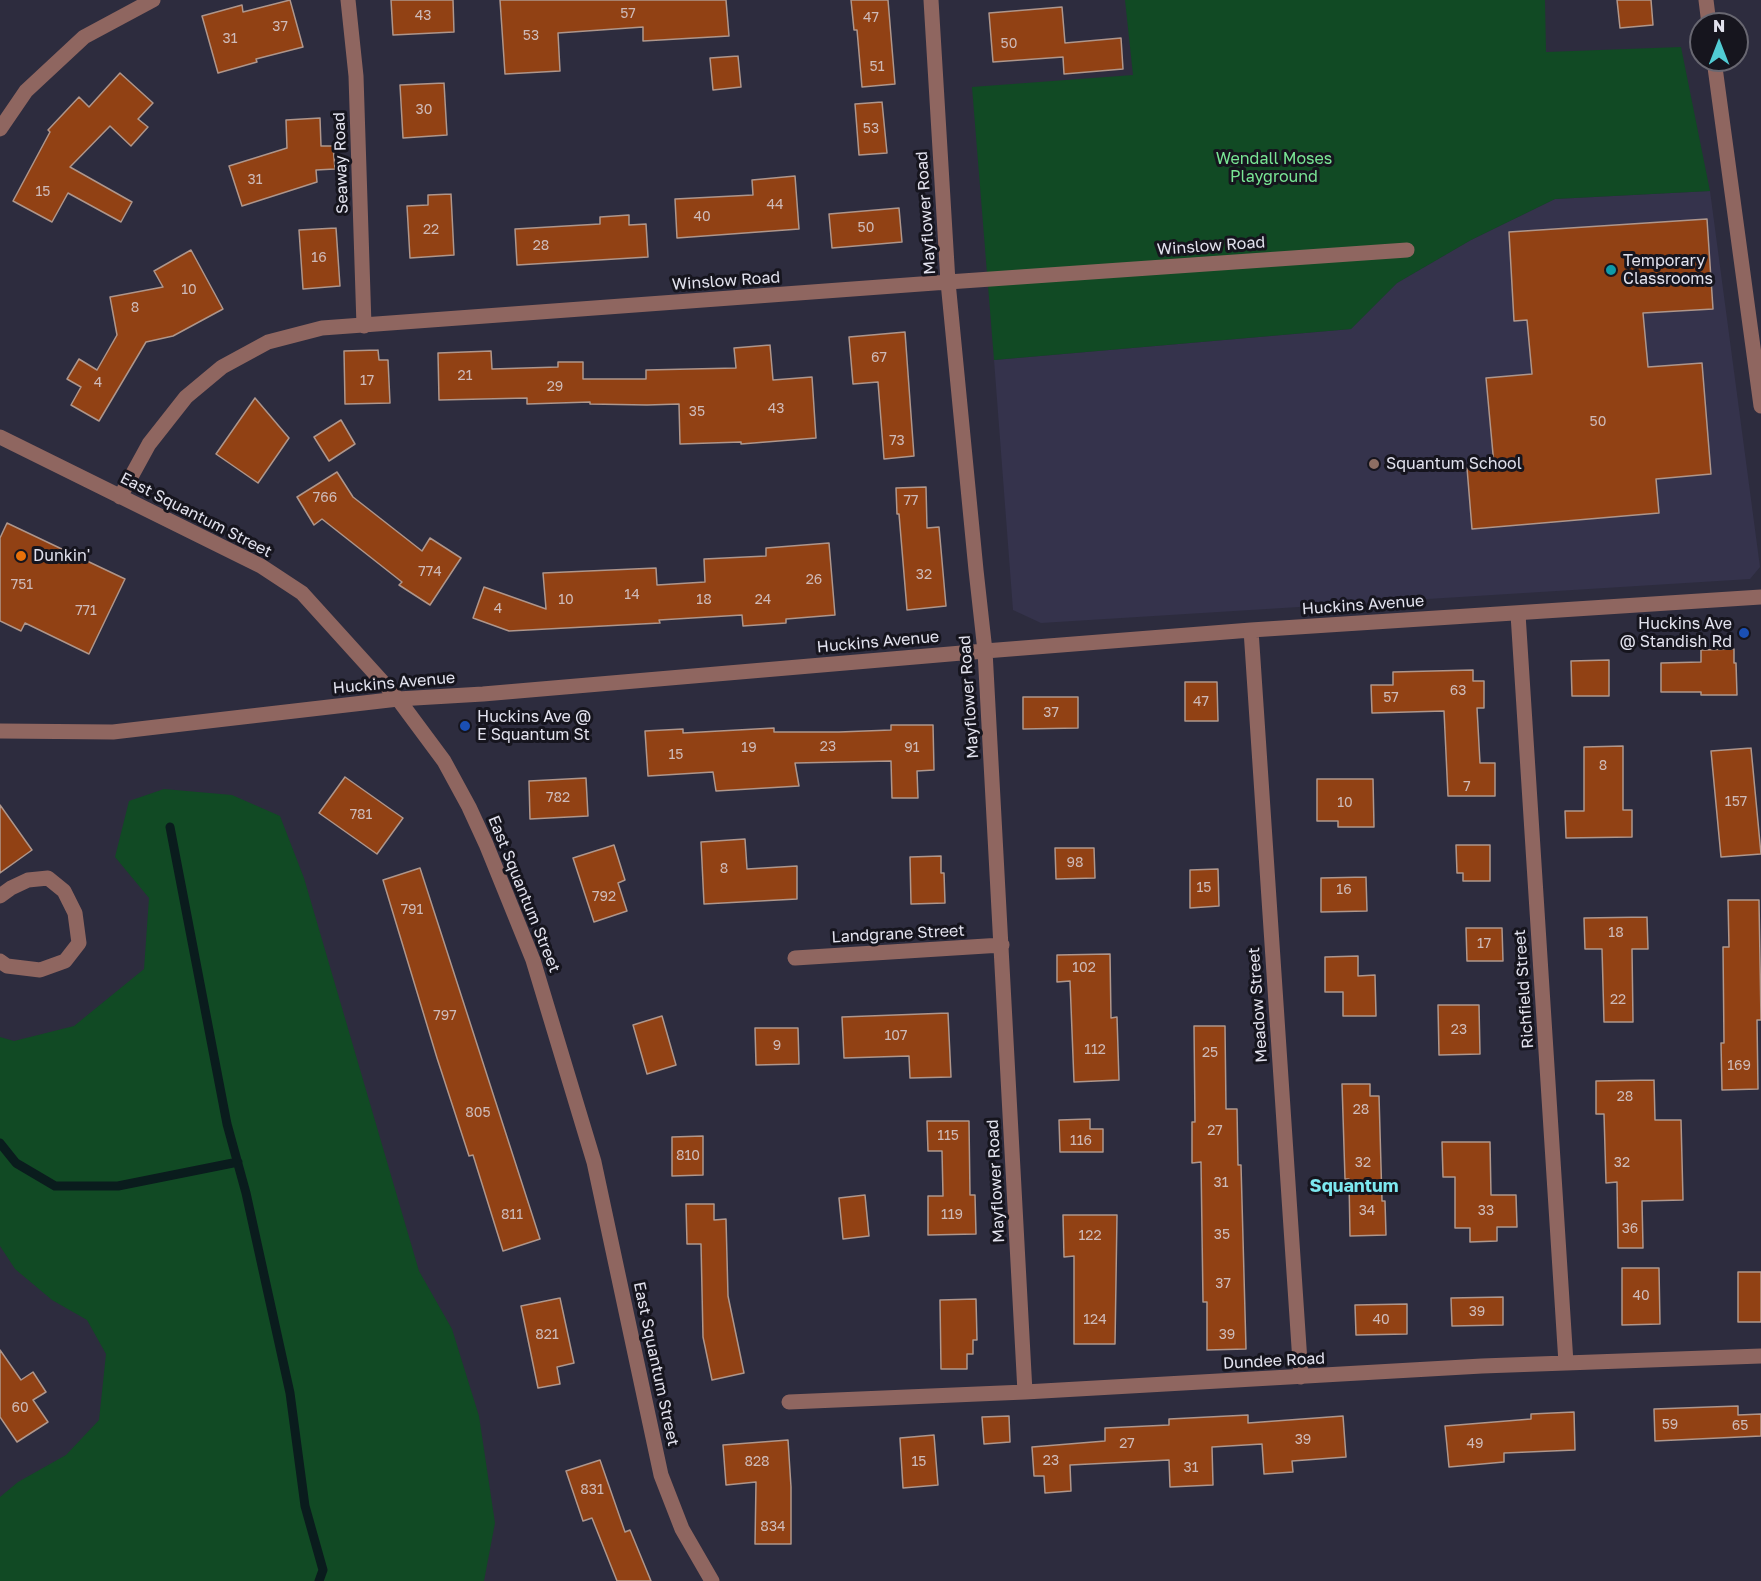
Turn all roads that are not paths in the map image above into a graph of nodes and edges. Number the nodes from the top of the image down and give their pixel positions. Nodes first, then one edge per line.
1 (153, 0) edge
2 (348, 0) edge
3 (931, 0) edge
4 (1716, 72) edge
5 (0, 129) edge
6 (1407, 250) dead end
7 (948, 282) junction
8 (364, 326) junction
9 (1761, 406) edge
10 (0, 437) edge
11 (120, 497) junction
12 (1761, 597) edge
13 (1518, 614) junction
14 (1251, 630) junction
15 (985, 651) junction
16 (398, 699) junction
17 (0, 731) edge
18 (0, 896) edge
19 (1002, 945) junction
20 (795, 958) dead end
21 (0, 961) edge
22 (1761, 1356) edge
23 (1566, 1363) junction
24 (1301, 1377) junction
25 (1025, 1392) junction
26 (789, 1402) dead end
27 (712, 1581) edge

1 - 5 street
2 - 8 street, Seaway Road
3 - 7 street, Mayflower Road
4 - 9 street
6 - 7 street, Winslow Road
7 - 8 street, Winslow Road
7 - 15 street, Mayflower Road
8 - 11 street, Winslow Road
10 - 11 street, East Squantum Street
11 - 16 street, East Squantum Street
12 - 13 street, Huckins Avenue
13 - 14 street, Huckins Avenue
13 - 23 street, Richfield Street
14 - 15 street, Huckins Avenue
14 - 24 street, Meadow Street
15 - 16 street, Huckins Avenue
15 - 19 street, Mayflower Road
16 - 17 street, Huckins Avenue
16 - 27 street, East Squantum Street
18 - 21 street
19 - 20 street, Landgrane Street
19 - 25 street, Mayflower Road
22 - 23 street, Dundee Road
23 - 24 street, Dundee Road
24 - 25 street, Dundee Road
25 - 26 street, Dundee Road

